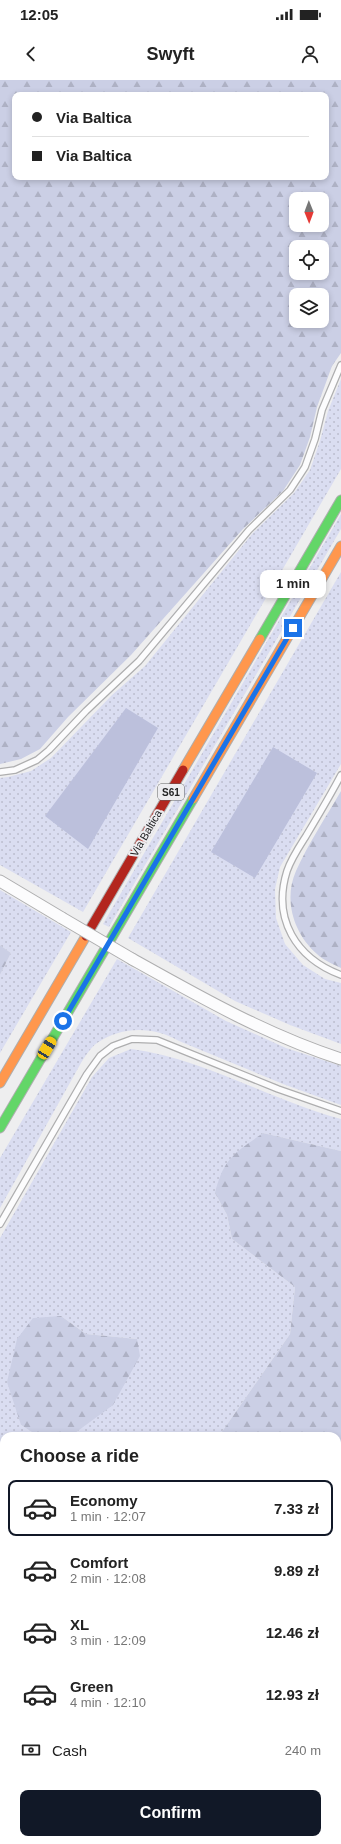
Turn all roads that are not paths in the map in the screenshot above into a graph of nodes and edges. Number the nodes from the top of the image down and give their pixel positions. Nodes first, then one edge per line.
1 (341, 365) edge
2 (341, 500) edge
3 (341, 546) edge
4 (0, 772) edge
5 (341, 775) edge
6 (0, 881) edge
7 (341, 975) edge
8 (341, 1059) edge
9 (0, 1084) edge
10 (341, 1111) edge
11 (0, 1128) edge
12 (0, 1224) edge

1 - 4 lane
2 - 9 highway, Via Baltica / S61
3 - 11 highway, S61
5 - 7 lane
6 - 8 street, bridge
10 - 12 lane

